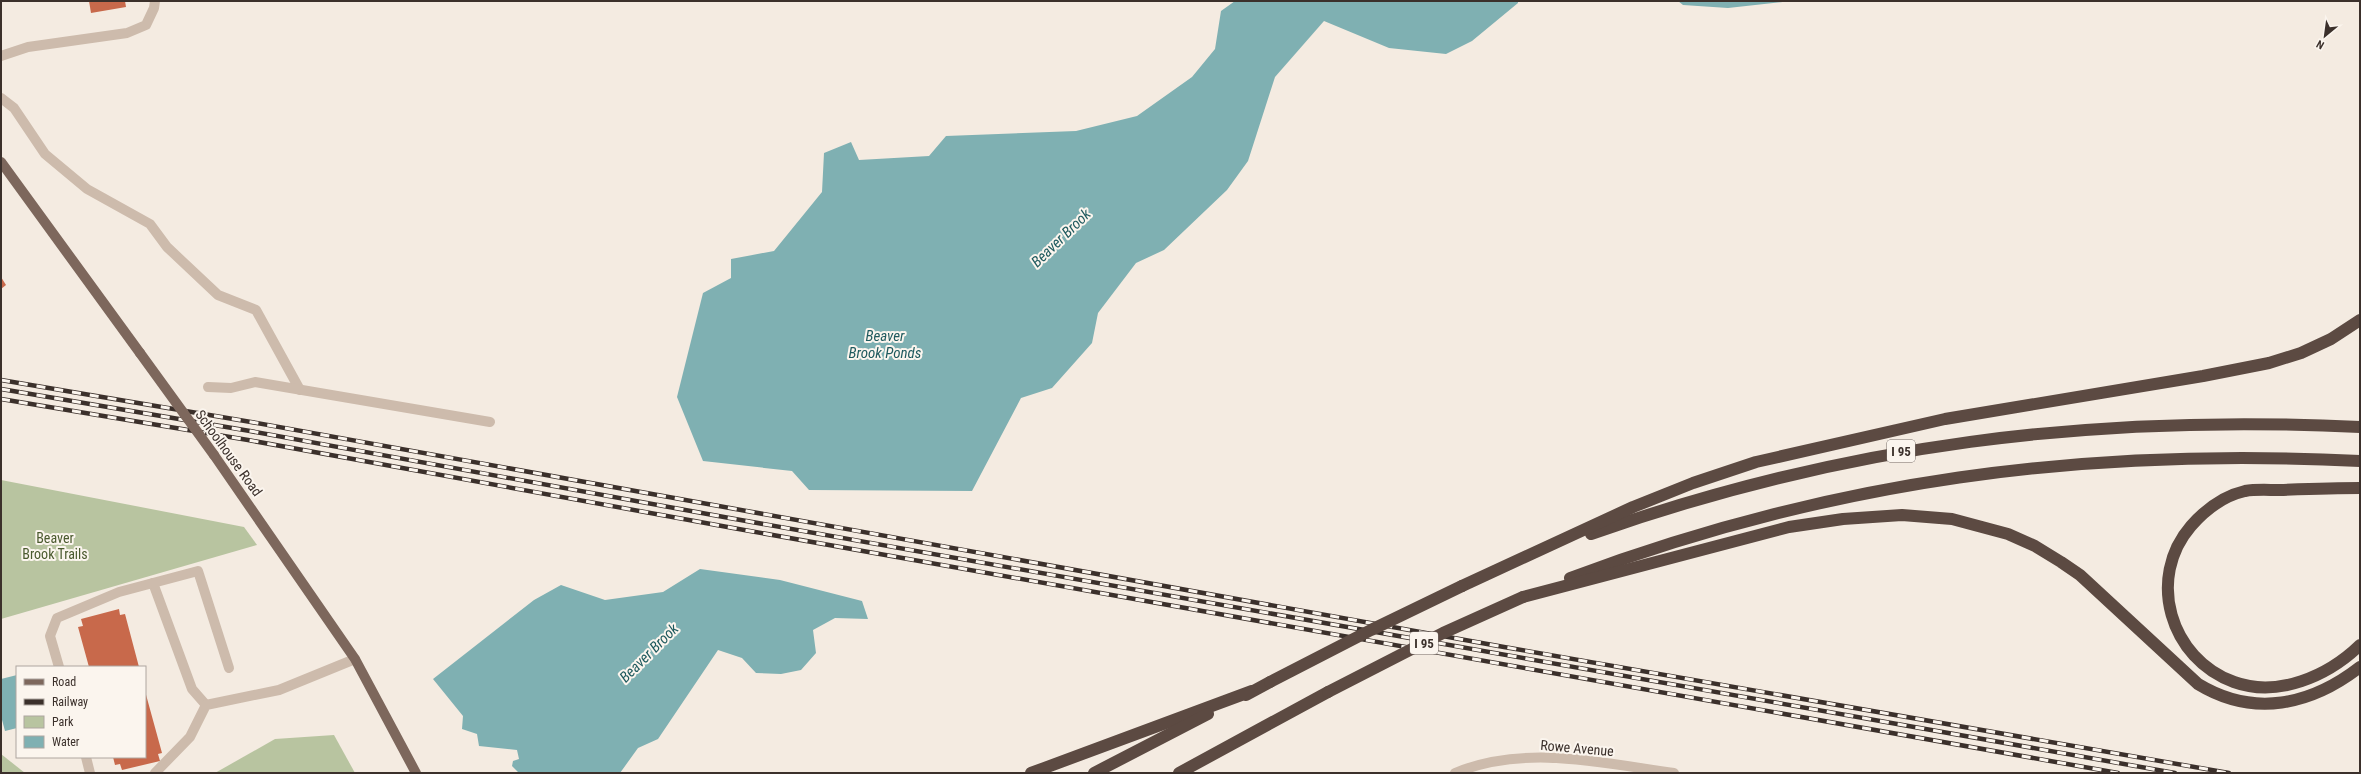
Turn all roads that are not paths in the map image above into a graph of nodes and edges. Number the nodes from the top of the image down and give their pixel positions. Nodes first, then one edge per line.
1 (155, 1) edge
2 (1, 56) edge
3 (1, 98) edge
4 (1, 162) edge
5 (2360, 320) edge
6 (208, 387) dead end
7 (300, 390) junction
8 (490, 422) dead end
9 (2360, 427) edge
10 (2360, 461) edge
11 (2360, 488) edge
12 (153, 583) junction
13 (1462, 586) junction
14 (1522, 597) junction
15 (2360, 645) edge
16 (355, 659) junction
17 (59, 666) edge
18 (2360, 667) edge
19 (229, 668) dead end
20 (1252, 691) junction
21 (206, 705) junction
22 (1263, 727) junction
23 (86, 758) edge
24 (90, 773) edge
25 (155, 773) edge
26 (416, 773) edge
27 (1031, 773) edge
28 (1094, 773) edge
29 (1179, 773) edge
30 (1197, 773) edge
31 (1455, 773) edge
32 (1674, 773) edge

1 - 2 street
3 - 7 street
4 - 16 main road, Schoolhouse Road, bridge
5 - 13 highway
6 - 7 street
7 - 8 street
9 - 13 highway, I 95
10 - 14 highway, I 95
11 - 15 highway
12 - 17 street
12 - 19 street
12 - 21 street
13 - 20 highway, I 95, bridge
14 - 18 highway
14 - 22 highway, I 95, bridge
16 - 21 street
16 - 26 main road, Schoolhouse Road
20 - 27 highway
20 - 28 highway, I 95
21 - 25 street
22 - 29 highway, I 95
22 - 30 highway
23 - 24 street
31 - 32 street, Rowe Avenue

